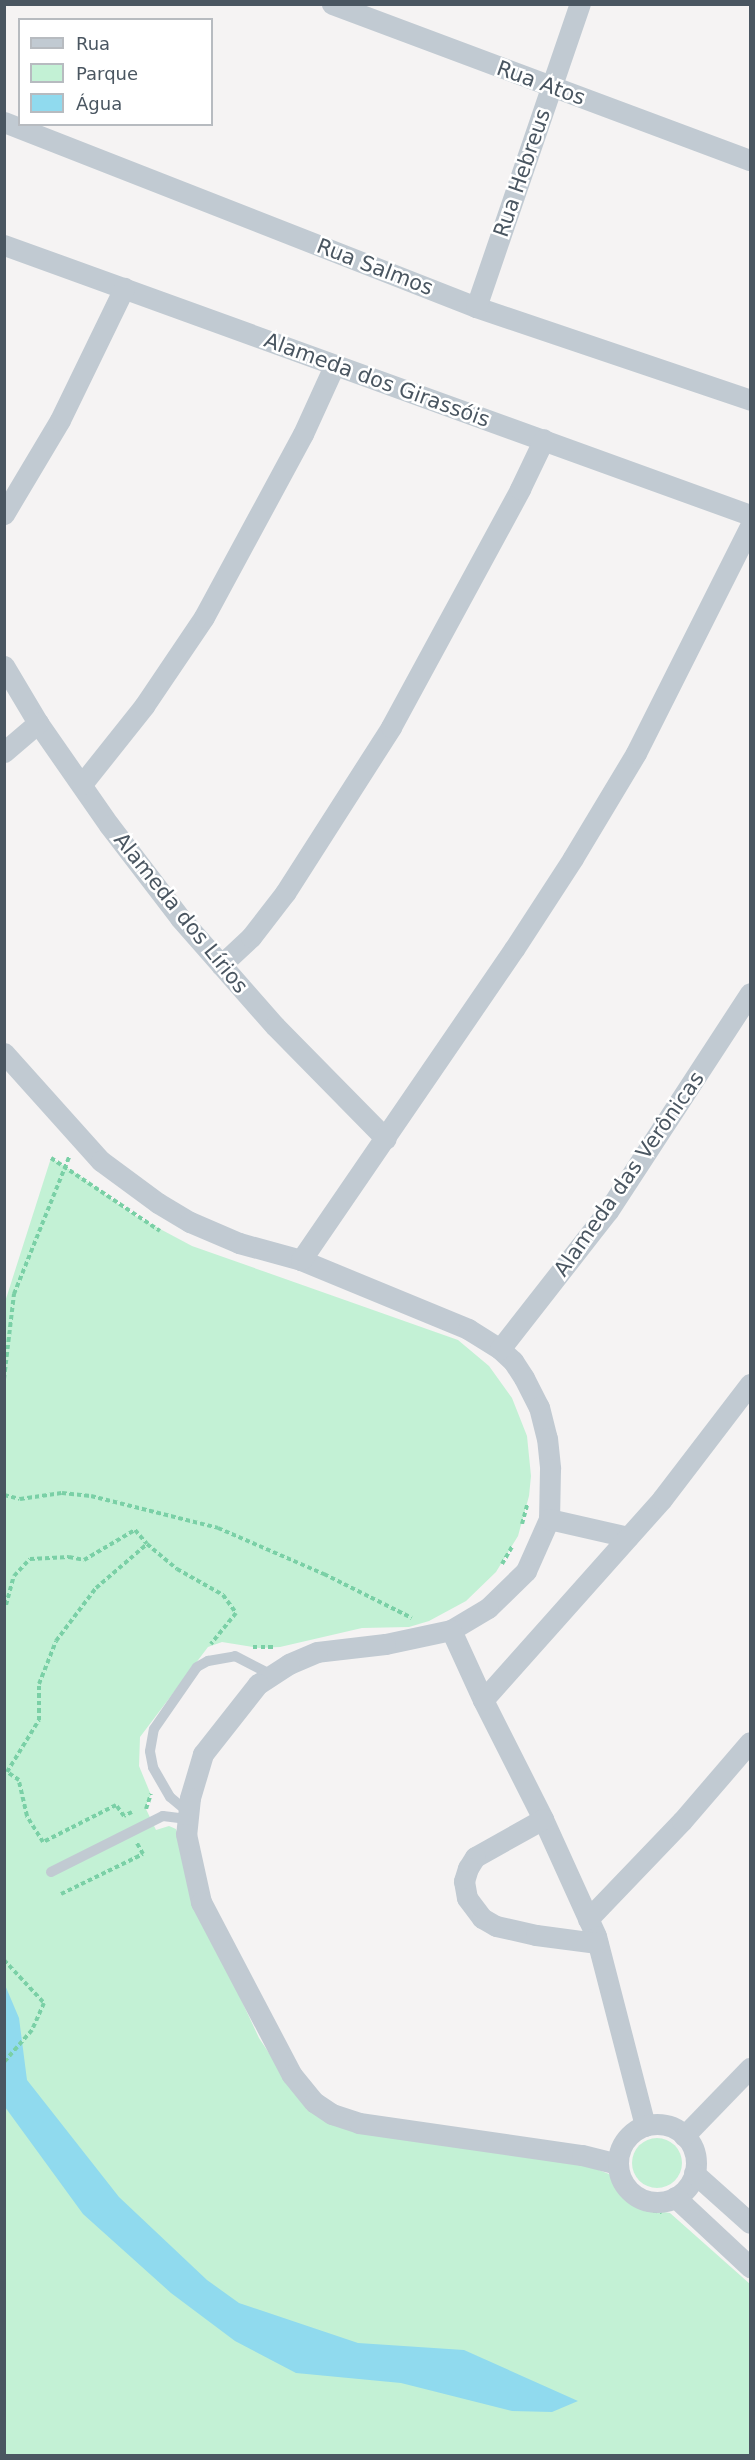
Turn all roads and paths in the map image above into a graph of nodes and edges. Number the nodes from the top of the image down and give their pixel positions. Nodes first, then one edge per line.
1 (332, 4) edge
2 (580, 4) edge
3 (552, 87) junction
4 (4, 122) edge
5 (750, 160) edge
6 (4, 245) edge
7 (124, 288) junction
8 (476, 307) junction
9 (334, 366) junction
10 (750, 400) edge
11 (544, 440) junction
12 (4, 514) edge
13 (750, 514) edge
14 (750, 526) edge
15 (4, 666) edge
16 (38, 723) junction
17 (4, 752) edge
18 (82, 784) junction
19 (221, 964) junction
20 (750, 993) edge
21 (4, 1053) edge
22 (78, 1137) junction
23 (386, 1139) junction
24 (51, 1158) dead end
25 (65, 1167) junction
26 (161, 1231) dead end
27 (301, 1260) junction
28 (500, 1349) junction
29 (4, 1379) edge
30 (750, 1384) edge
31 (4, 1495) edge
32 (529, 1496) dead end
33 (549, 1519) junction
34 (521, 1527) dead end
35 (628, 1538) junction
36 (147, 1544) junction
37 (513, 1546) dead end
38 (496, 1572) dead end
39 (6, 1605) dead end
40 (418, 1622) dead end
41 (451, 1630) junction
42 (222, 1642) dead end
43 (208, 1647) dead end
44 (249, 1647) dead end
45 (279, 1647) dead end
46 (202, 1652) dead end
47 (272, 1675) junction
48 (483, 1700) junction
49 (750, 1742) edge
50 (150, 1790) dead end
51 (145, 1806) junction
52 (188, 1816) junction
53 (543, 1820) junction
54 (152, 1822) junction
55 (136, 1840) dead end
56 (51, 1872) dead end
57 (61, 1894) dead end
58 (588, 1919) junction
59 (597, 1943) junction
60 (4, 1960) edge
61 (4, 2062) edge
62 (750, 2068) edge
63 (645, 2126) junction
64 (684, 2136) junction
65 (618, 2164) junction
66 (694, 2173) junction
67 (675, 2197) junction
68 (750, 2223) edge
69 (750, 2267) edge

1 - 3 street, Rua Atos
2 - 3 street, Rua Hebreus
3 - 5 street, Rua Atos
3 - 8 street, Rua Hebreus
4 - 8 street, Rua Salmos
6 - 7 street, Alameda dos Girassóis
7 - 9 street, Alameda dos Girassóis
7 - 12 street
8 - 10 street, Rua Salmos
9 - 11 street, Alameda dos Girassóis
9 - 18 street
11 - 13 street, Alameda dos Girassóis
11 - 19 street
14 - 23 street
15 - 16 street, Alameda dos Lírios
16 - 17 street
16 - 18 street, Alameda dos Lírios
18 - 19 street, Alameda dos Lírios
19 - 23 street, Alameda dos Lírios
20 - 28 street, Alameda das Verônicas
21 - 22 street
22 - 25 path
22 - 27 street
23 - 27 street
24 - 25 path
25 - 26 path
25 - 29 path
27 - 28 street
28 - 33 street
30 - 35 street
31 - 40 path
32 - 34 path
33 - 35 street
33 - 41 street
35 - 48 street
36 - 39 path
36 - 46 path
36 - 51 path
37 - 38 path
41 - 47 street
41 - 48 street
42 - 43 path
44 - 45 path
47 - 52 street
47 - 52 lane
48 - 53 street
49 - 58 street
50 - 51 path
51 - 54 path
52 - 54 lane
52 - 65 street
53 - 58 street
53 - 59 street
54 - 56 lane
55 - 57 path
58 - 59 street
59 - 63 street
60 - 61 path
62 - 64 street
63 - 64 street
63 - 65 street
64 - 66 street
65 - 67 street
66 - 67 street
66 - 68 street
67 - 69 street

